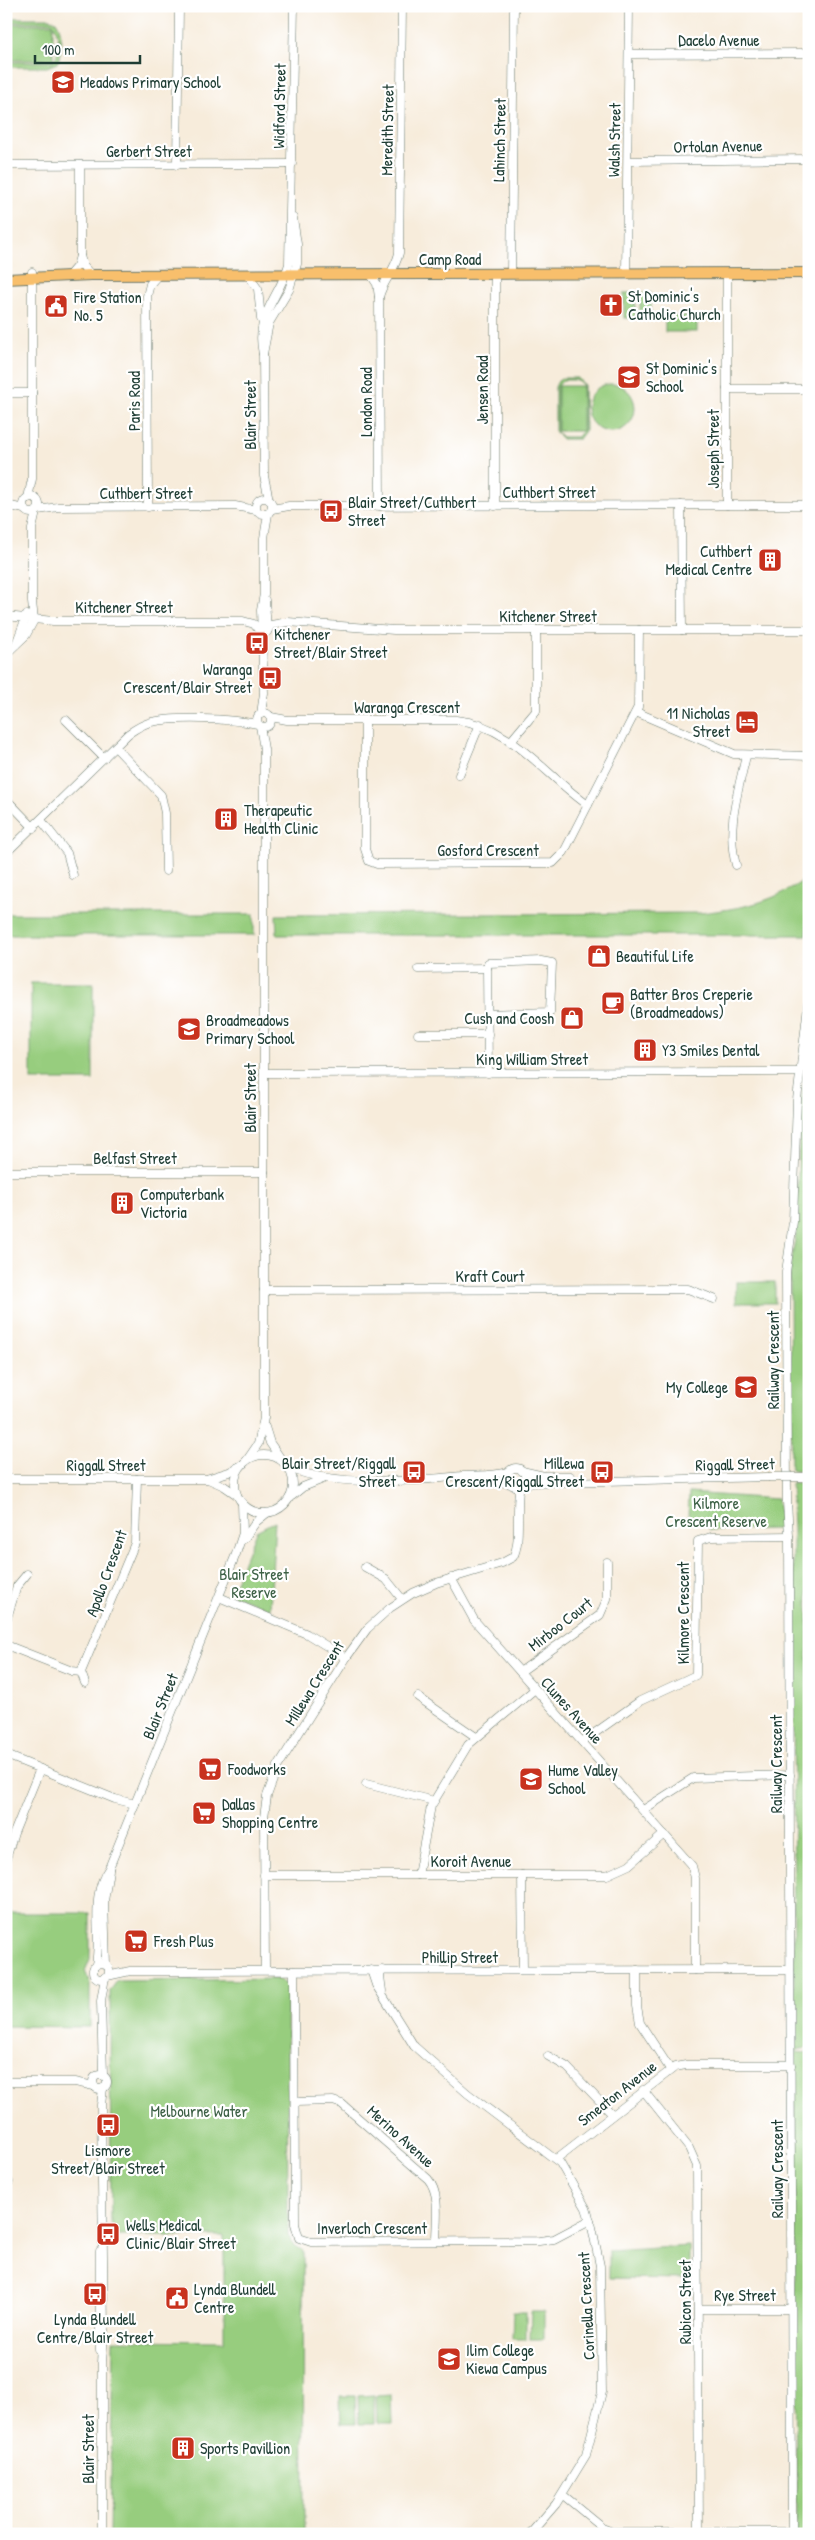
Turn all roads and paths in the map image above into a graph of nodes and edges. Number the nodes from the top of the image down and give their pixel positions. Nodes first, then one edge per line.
1 (179, 6) edge
2 (294, 6) edge
3 (402, 6) edge
4 (514, 6) edge
5 (629, 6) edge
6 (629, 54) junction
7 (809, 54) edge
8 (809, 159) edge
9 (628, 161) junction
10 (292, 164) junction
11 (80, 165) junction
12 (177, 165) junction
13 (6, 166) edge
14 (399, 253) junction
15 (80, 256) junction
16 (6, 272) edge
17 (71, 273) junction
18 (727, 273) junction
19 (809, 273) edge
20 (408, 274) junction
21 (495, 274) junction
22 (511, 274) junction
23 (626, 274) junction
24 (32, 275) junction
25 (91, 275) junction
26 (136, 275) junction
27 (158, 275) junction
28 (248, 275) junction
29 (290, 275) junction
30 (371, 275) junction
31 (390, 275) junction
32 (6, 278) edge
33 (148, 296) junction
34 (379, 297) junction
35 (262, 321) junction
36 (263, 354) junction
37 (727, 389) junction
38 (809, 389) edge
39 (6, 393) edge
40 (32, 393) junction
41 (264, 476) junction
42 (6, 505) edge
43 (681, 505) junction
44 (727, 505) junction
45 (809, 505) edge
46 (32, 506) junction
47 (258, 506) junction
48 (270, 506) junction
49 (380, 506) junction
50 (495, 506) junction
51 (148, 507) junction
52 (264, 538) junction
53 (32, 602) junction
54 (264, 610) junction
55 (6, 616) edge
56 (25, 618) junction
57 (34, 620) junction
58 (243, 621) junction
59 (288, 622) junction
60 (536, 630) junction
61 (639, 630) junction
62 (682, 630) junction
63 (809, 630) edge
64 (264, 633) junction
65 (16, 644) junction
66 (6, 654) edge
67 (636, 712) junction
68 (66, 720) dead end
69 (264, 720) junction
70 (365, 720) junction
71 (480, 724) junction
72 (510, 742) junction
73 (115, 747) junction
74 (746, 756) junction
75 (809, 756) edge
76 (104, 758) junction
77 (459, 775) dead end
78 (6, 799) edge
79 (588, 805) junction
80 (41, 820) junction
81 (34, 828) junction
82 (6, 853) edge
83 (736, 865) dead end
84 (166, 871) dead end
85 (73, 875) dead end
86 (486, 968) junction
87 (418, 969) dead end
88 (809, 997) edge
89 (487, 1014) junction
90 (418, 1034) dead end
91 (488, 1034) junction
92 (488, 1072) junction
93 (799, 1072) junction
94 (264, 1073) junction
95 (6, 1172) edge
96 (264, 1172) junction
97 (264, 1290) junction
98 (714, 1299) dead end
99 (264, 1418) junction
100 (283, 1461) junction
101 (245, 1462) junction
102 (290, 1468) junction
103 (522, 1471) junction
104 (508, 1472) junction
105 (809, 1477) edge
106 (447, 1478) junction
107 (662, 1478) junction
108 (6, 1479) edge
109 (137, 1479) junction
110 (206, 1479) junction
111 (325, 1479) junction
112 (510, 1483) junction
113 (521, 1484) junction
114 (237, 1495) junction
115 (291, 1497) junction
116 (516, 1503) junction
117 (242, 1504) junction
118 (267, 1513) junction
119 (789, 1536) junction
120 (236, 1554) junction
121 (607, 1562) dead end
122 (365, 1567) dead end
123 (27, 1574) dead end
124 (452, 1578) junction
125 (218, 1598) junction
126 (402, 1599) junction
127 (6, 1621) edge
128 (6, 1645) edge
129 (346, 1658) junction
130 (81, 1672) junction
131 (520, 1672) junction
132 (84, 1683) dead end
133 (535, 1689) junction
134 (418, 1697) dead end
135 (476, 1737) junction
136 (582, 1742) junction
137 (6, 1755) edge
138 (40, 1769) junction
139 (790, 1775) junction
140 (366, 1784) dead end
141 (434, 1801) junction
142 (134, 1807) junction
143 (643, 1810) junction
144 (664, 1834) junction
145 (6, 1859) edge
146 (109, 1868) junction
147 (418, 1875) junction
148 (522, 1875) junction
149 (264, 1876) junction
150 (96, 1965) junction
151 (107, 1966) junction
152 (265, 1970) junction
153 (371, 1970) junction
154 (382, 1970) junction
155 (523, 1970) junction
156 (637, 1970) junction
157 (695, 1970) junction
158 (790, 1970) junction
159 (130, 1971) junction
160 (294, 1971) junction
161 (96, 1977) junction
162 (106, 1977) junction
163 (382, 1993) junction
164 (101, 2000) junction
165 (548, 2056) dead end
166 (790, 2065) junction
167 (670, 2070) junction
168 (6, 2082) edge
169 (98, 2082) junction
170 (643, 2090) junction
171 (295, 2102) junction
172 (612, 2114) junction
173 (556, 2159) junction
174 (590, 2220) junction
175 (436, 2242) junction
176 (698, 2309) junction
177 (791, 2309) junction
178 (563, 2495) junction
179 (700, 2532) junction
180 (792, 2533) edge
181 (102, 2534) edge
182 (530, 2534) edge

1 - 12 street
2 - 10 street, Widford Street
3 - 14 street, Meredith Street
4 - 22 street, Lahinch Street
5 - 6 street, Walsh Street
6 - 7 street, Dacelo Avenue
6 - 9 street, Walsh Street
8 - 9 street, Ortolan Avenue
9 - 23 street, Walsh Street
10 - 12 street, Gerbert Street
10 - 29 street, Widford Street
11 - 12 street, Gerbert Street
11 - 13 street, Gerbert Street
11 - 15 street
14 - 20 street, Meredith Street
14 - 31 street, Meredith Street
15 - 17 street
15 - 25 street
16 - 24 main road, Camp Road
17 - 24 main road, Camp Road
17 - 25 main road, Camp Road
18 - 19 main road, Camp Road
18 - 23 main road, Camp Road
18 - 37 street, Joseph Street
20 - 21 main road, Camp Road
20 - 31 main road, Camp Road
21 - 22 main road, Camp Road
21 - 50 street, Jensen Road
22 - 23 main road, Camp Road
24 - 25 main road, Camp Road
24 - 32 main road, Camp Road
24 - 40 street
25 - 26 main road, Camp Road
26 - 27 main road, Camp Road
26 - 33 street, Paris Road
27 - 28 main road, Camp Road
27 - 33 street, Paris Road
28 - 29 main road, Camp Road
28 - 35 street, Blair Street
29 - 30 main road, Camp Road
29 - 35 street, Blair Street
29 - 36 street, Blair Street
30 - 31 main road, Camp Road
30 - 34 street, London Road
31 - 34 street, London Road
33 - 51 street, Paris Road
34 - 49 street, London Road
35 - 36 street, Blair Street
36 - 41 street, Blair Street
37 - 38 street
37 - 44 street, Joseph Street
39 - 40 street
40 - 46 street
41 - 47 street, Blair Street
41 - 48 street, Blair Street
42 - 46 street, Cuthbert Street
43 - 44 street, Cuthbert Street
43 - 50 street, Cuthbert Street
43 - 62 street
44 - 45 street, Cuthbert Street
46 - 51 street, Cuthbert Street
46 - 53 street
47 - 48 street
47 - 48 street
47 - 51 street, Cuthbert Street
47 - 52 street, Blair Street
48 - 49 street, Cuthbert Street
48 - 52 street, Blair Street
49 - 50 street, Cuthbert Street
52 - 54 street, Blair Street
53 - 56 street
53 - 57 street
54 - 58 street
54 - 59 street
54 - 64 street, Blair Street
55 - 56 street, Kitchener Street
56 - 57 street, Kitchener Street
56 - 65 street
57 - 58 street, Kitchener Street
57 - 65 street
58 - 64 street
59 - 60 street, Kitchener Street
59 - 64 street
60 - 61 street, Kitchener Street
60 - 72 street
61 - 62 street, Kitchener Street
61 - 67 street, Gosford Crescent
62 - 63 street, Kitchener Street
64 - 69 street, Blair Street
65 - 66 street
67 - 74 street
67 - 79 street, Gosford Crescent
68 - 76 street
69 - 70 street, Waranga Crescent
69 - 73 street, Waranga Crescent
69 - 94 street, Blair Street
70 - 71 street, Waranga Crescent
70 - 79 street, Gosford Crescent
71 - 72 street, Waranga Crescent
71 - 77 street
72 - 79 street, Waranga Crescent
73 - 76 street, Waranga Crescent
73 - 84 street
74 - 75 street
74 - 83 street
76 - 80 street, Waranga Crescent
78 - 81 street
80 - 81 street, Waranga Crescent
80 - 85 street
81 - 82 street, Waranga Crescent
86 - 87 street
86 - 89 street
86 - 89 street
88 - 93 street, Railway Crescent
89 - 91 street
90 - 91 street
91 - 92 street
92 - 93 street, King William Street
92 - 94 street, King William Street
93 - 119 street, Railway Crescent
94 - 96 street, Blair Street
95 - 96 street, Belfast Street
96 - 97 street, Blair Street
97 - 98 street, Kraft Court
97 - 99 street, Blair Street
99 - 100 street, Blair Street
99 - 101 street, Blair Street
100 - 101 street
100 - 102 street
101 - 110 street, Riggall Street
101 - 114 street
102 - 111 street
102 - 115 street
103 - 104 street
103 - 107 street, Riggall Street
103 - 113 street
104 - 106 street
104 - 112 street
105 - 107 street, Riggall Street, bridge
106 - 111 street
106 - 112 street
107 - 113 street, Riggall Street
108 - 109 street, Riggall Street
109 - 110 street, Riggall Street
109 - 130 street, Apollo Crescent
110 - 114 street, Riggall Street
111 - 115 street
112 - 113 street
112 - 116 street, Millewa Crescent
113 - 116 street, Millewa Crescent
114 - 117 street
115 - 118 street
116 - 124 street, Millewa Crescent
117 - 118 street
117 - 120 street, Blair Street
118 - 120 street, Blair Street
119 - 136 street, Kilmore Crescent
119 - 139 street, Railway Crescent
120 - 125 street, Blair Street
121 - 131 street, Mirboo Court
122 - 126 street
123 - 127 street
124 - 126 street, Millewa Crescent
124 - 131 street, Clunes Avenue
125 - 129 street
125 - 142 street, Blair Street
126 - 129 street, Millewa Crescent
128 - 130 street
129 - 149 street, Millewa Crescent
130 - 132 street
131 - 133 street, Clunes Avenue
133 - 135 street
133 - 136 street, Clunes Avenue
134 - 135 street
135 - 141 street
136 - 143 street, Clunes Avenue
137 - 138 street
138 - 142 street
138 - 145 street
139 - 143 street
139 - 158 street, Railway Crescent
140 - 141 street
141 - 147 street
142 - 146 street, Blair Street
143 - 144 street, Clunes Avenue
144 - 148 street, Koroit Avenue
144 - 157 street, Clunes Avenue
146 - 150 street, Blair Street
146 - 151 street, Blair Street
147 - 148 street, Koroit Avenue
147 - 149 street, Koroit Avenue
148 - 155 street
149 - 152 street, Millewa Crescent
150 - 151 street, Phillip Street
150 - 161 street, Blair Street
151 - 159 street, Phillip Street
151 - 162 street, Blair Street
152 - 159 street, Phillip Street
152 - 160 street, Phillip Street
153 - 154 street, Phillip Street
153 - 160 street, Phillip Street
153 - 163 street, Corinella Crescent
154 - 155 street, Phillip Street
154 - 163 street
155 - 156 street, Phillip Street
156 - 157 street, Phillip Street
156 - 167 street
157 - 158 street, Phillip Street
158 - 166 street, Railway Crescent
159 - 162 street, Phillip Street
160 - 171 street, Inverloch Crescent
161 - 162 street, Phillip Street
161 - 164 street, Blair Street
162 - 164 street, Blair Street
163 - 173 street, Corinella Crescent
164 - 169 street, Blair Street
165 - 172 street
166 - 167 street, Smeaton Avenue
166 - 177 street, Railway Crescent
167 - 170 street, Smeaton Avenue
168 - 169 street
169 - 181 street, Blair Street
170 - 172 street, Smeaton Avenue
170 - 176 street, Rubicon Street
171 - 175 street, Merino Avenue
171 - 175 street, Inverloch Crescent
172 - 173 street, Smeaton Avenue
173 - 174 street, Corinella Crescent
174 - 175 street, Inverloch Crescent
174 - 178 street, Corinella Crescent
176 - 177 street, Rye Street
176 - 179 street, Rubicon Street
177 - 180 street, Railway Crescent
178 - 179 street
178 - 182 street, Corinella Crescent
179 - 180 street

